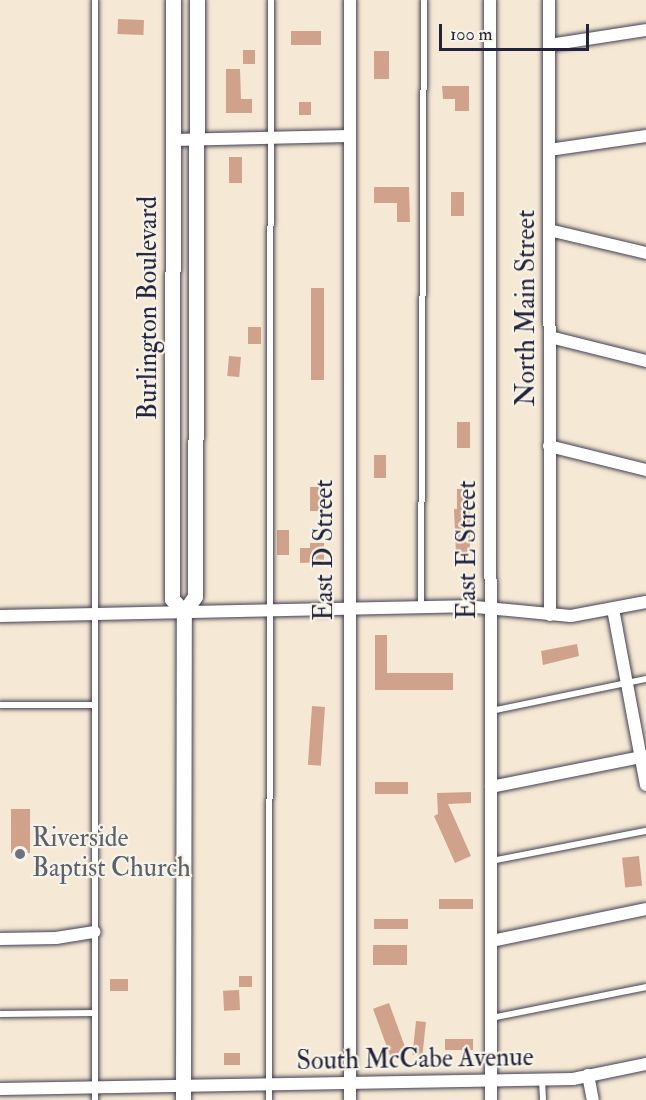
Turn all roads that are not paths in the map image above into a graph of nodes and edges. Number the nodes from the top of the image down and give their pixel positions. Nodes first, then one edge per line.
1 (95, 0) edge
2 (172, 0) edge
3 (196, 0) edge
4 (271, 0) edge
5 (350, 0) edge
6 (424, 0) edge
7 (490, 0) edge
8 (549, 0) edge
9 (646, 30) edge
10 (549, 45) junction
11 (349, 136) junction
12 (646, 136) edge
13 (271, 138) junction
14 (197, 139) junction
15 (173, 140) junction
16 (549, 150) junction
17 (549, 230) junction
18 (646, 254) edge
19 (550, 337) junction
20 (646, 361) edge
21 (549, 446) junction
22 (646, 470) edge
23 (646, 602) edge
24 (421, 607) junction
25 (490, 607) junction
26 (347, 609) junction
27 (613, 609) junction
28 (271, 611) junction
29 (184, 612) junction
30 (94, 614) junction
31 (550, 615) junction
32 (0, 616) edge
33 (646, 679) edge
34 (627, 683) junction
35 (0, 705) edge
36 (93, 705) junction
37 (491, 711) junction
38 (643, 757) edge
39 (646, 785) edge
40 (491, 787) junction
41 (646, 831) edge
42 (491, 861) junction
43 (646, 909) edge
44 (95, 932) junction
45 (0, 939) edge
46 (492, 941) junction
47 (646, 987) edge
48 (95, 1013) junction
49 (0, 1014) edge
50 (491, 1018) junction
51 (646, 1064) edge
52 (588, 1076) junction
53 (542, 1080) junction
54 (491, 1082) junction
55 (350, 1085) junction
56 (270, 1086) junction
57 (0, 1089) edge
58 (183, 1093) edge
59 (95, 1094) edge
60 (270, 1100) edge
61 (350, 1100) edge
62 (491, 1100) edge
63 (543, 1100) edge
64 (592, 1100) edge

1 - 30 lane
2 - 15 street, Burlington Boulevard
3 - 14 street, Burlington Boulevard
4 - 13 lane
5 - 11 street, East D Street
6 - 24 lane
7 - 25 street, East E Street
8 - 10 street, North Main Street
9 - 10 street
10 - 16 street, North Main Street
11 - 13 street
11 - 26 street, East D Street
12 - 16 street
13 - 14 street
13 - 28 lane
14 - 15 street
14 - 29 street, Burlington Boulevard
15 - 29 street, Burlington Boulevard
16 - 17 street, North Main Street
17 - 18 street
17 - 19 street, North Main Street
19 - 20 street
19 - 21 street, North Main Street
21 - 22 street
21 - 31 street, North Main Street
23 - 27 street
24 - 25 street
24 - 26 street
25 - 31 street
25 - 37 street, East E Street
26 - 28 street
26 - 55 street, East D Street
27 - 31 street
27 - 34 street
28 - 29 street
28 - 56 lane
29 - 30 street
29 - 58 street, Burlington Boulevard
30 - 32 street
30 - 36 lane
33 - 34 lane
34 - 37 lane
34 - 38 street
35 - 36 lane
36 - 44 lane
37 - 40 street, East E Street
38 - 39 street
38 - 40 street
40 - 42 street, East E Street
41 - 42 lane
42 - 46 street, East E Street
43 - 46 street
44 - 45 street
44 - 48 lane
46 - 50 street, East E Street
47 - 50 lane
48 - 49 lane
48 - 59 lane
50 - 54 street, East E Street
51 - 52 street, South McCabe Avenue
52 - 53 street, South McCabe Avenue
52 - 64 street
53 - 54 street, South McCabe Avenue
53 - 63 lane
54 - 55 street, South McCabe Avenue
54 - 62 street, East E Street
55 - 56 street, South McCabe Avenue
55 - 61 street, East D Street
56 - 58 street, South McCabe Avenue
56 - 60 lane
57 - 59 street, South McCabe Avenue
58 - 59 street, South McCabe Avenue

